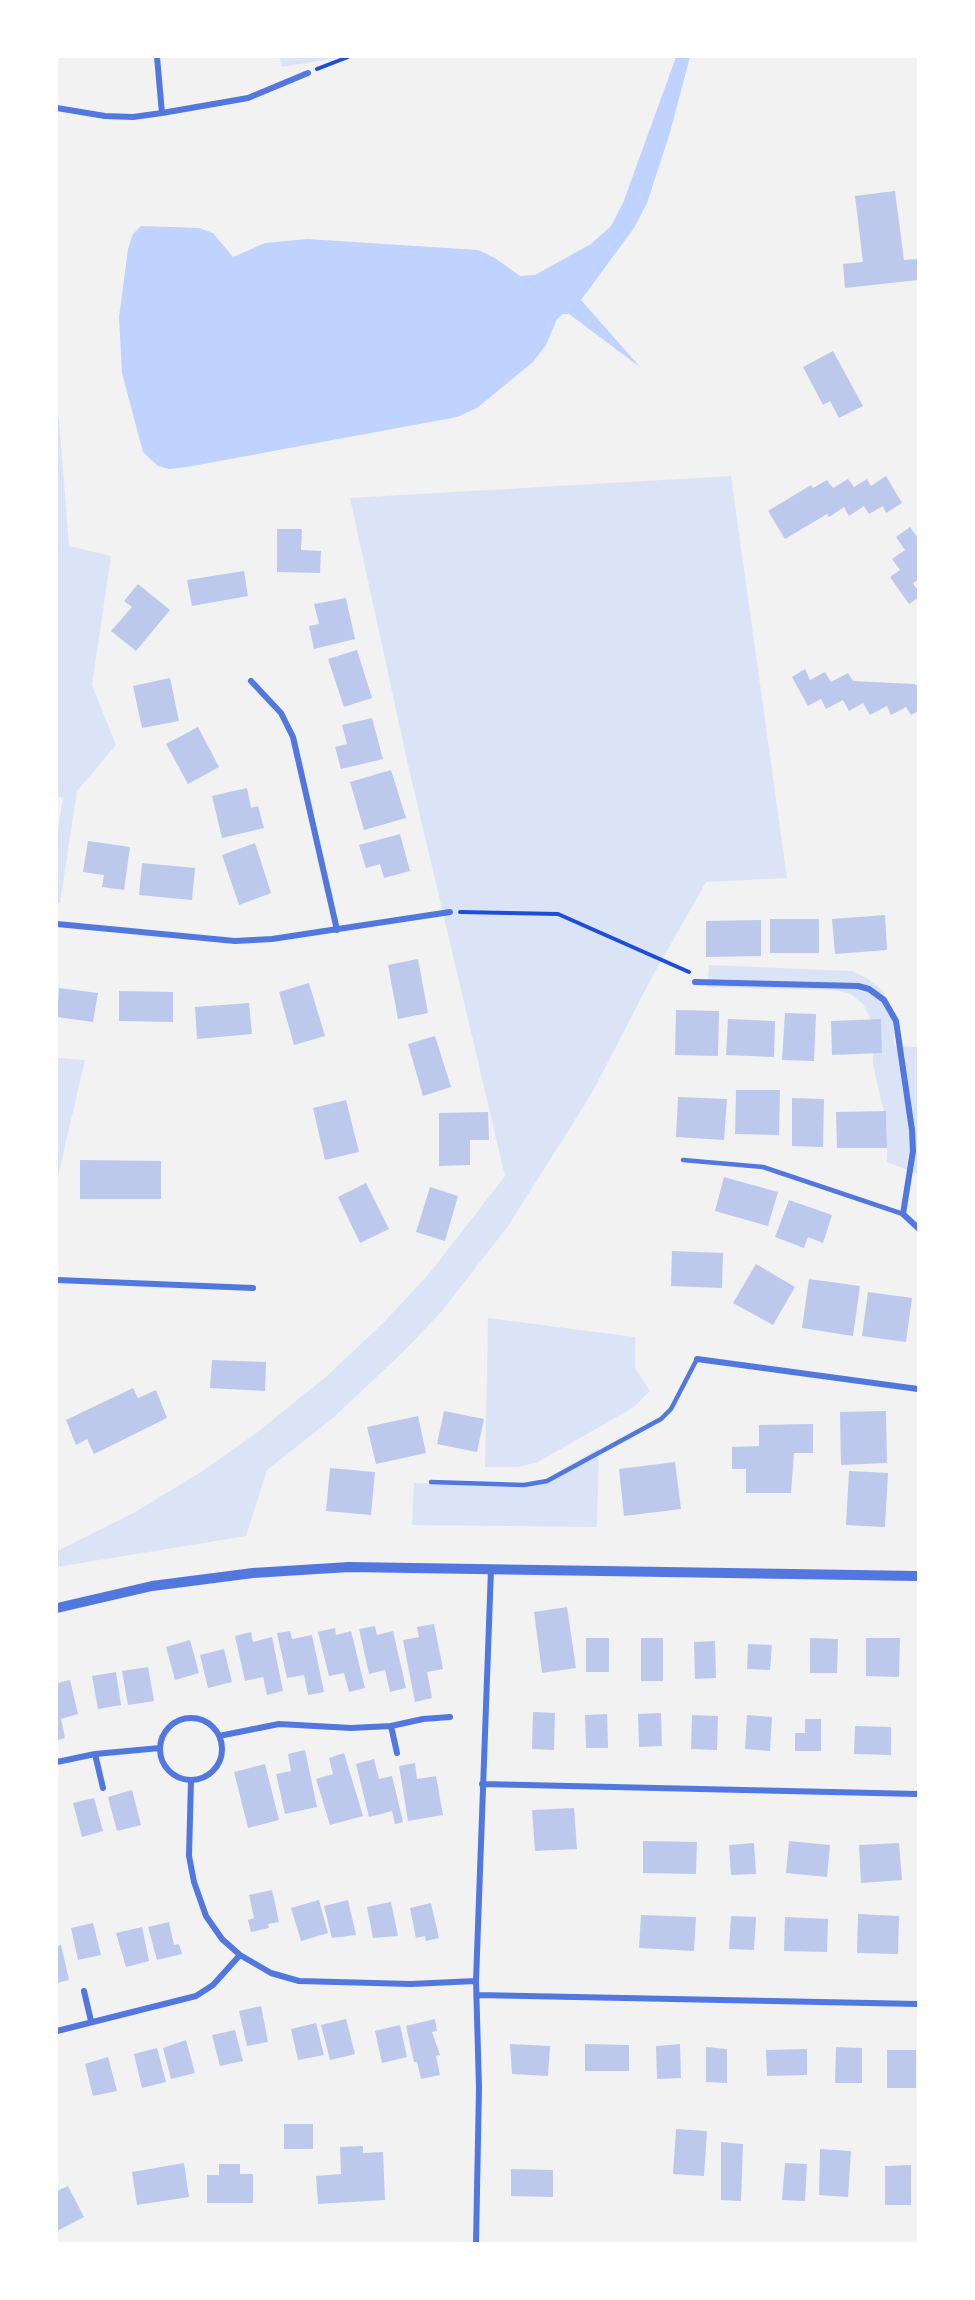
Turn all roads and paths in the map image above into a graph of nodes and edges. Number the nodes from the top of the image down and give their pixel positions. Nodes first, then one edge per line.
1 (158, 57) edge
2 (348, 57) edge
3 (308, 73) joint
4 (57, 108) edge
5 (162, 113) junction
6 (251, 681) dead end
7 (450, 912) joint
8 (57, 924) edge
9 (337, 930) junction
10 (695, 982) joint
11 (683, 1160) dead end
12 (903, 1215) junction
13 (918, 1228) edge
14 (57, 1280) edge
15 (253, 1288) dead end
16 (698, 1359) joint
17 (918, 1389) edge
18 (431, 1482) dead end
19 (491, 1568) junction
20 (918, 1576) edge
21 (57, 1608) edge
22 (450, 1717) dead end
23 (392, 1726) junction
24 (219, 1736) junction
25 (160, 1748) junction
26 (397, 1753) dead end
27 (95, 1754) junction
28 (57, 1762) edge
29 (191, 1780) junction
30 (482, 1784) junction
31 (103, 1788) dead end
32 (918, 1794) edge
33 (240, 1955) junction
34 (476, 1981) junction
35 (84, 1991) dead end
36 (477, 1995) junction
37 (918, 2004) edge
38 (91, 2021) junction
39 (57, 2031) edge
40 (476, 2243) edge

1 - 5 street
2 - 3 path
3 - 5 street
4 - 5 street
6 - 9 street
7 - 9 street
7 - 10 path
8 - 9 street
10 - 12 street
11 - 12 lane
12 - 13 street
14 - 15 street
16 - 17 street
16 - 18 lane
19 - 20 street
19 - 21 street
19 - 30 street
22 - 23 street
23 - 24 street
23 - 26 street
24 - 25 street
24 - 29 street
25 - 27 street
25 - 29 street
27 - 28 street
27 - 31 street
29 - 33 street
30 - 32 street
30 - 34 street
33 - 34 street
33 - 38 street
34 - 36 street
35 - 38 street
36 - 37 street
36 - 40 street
38 - 39 street

